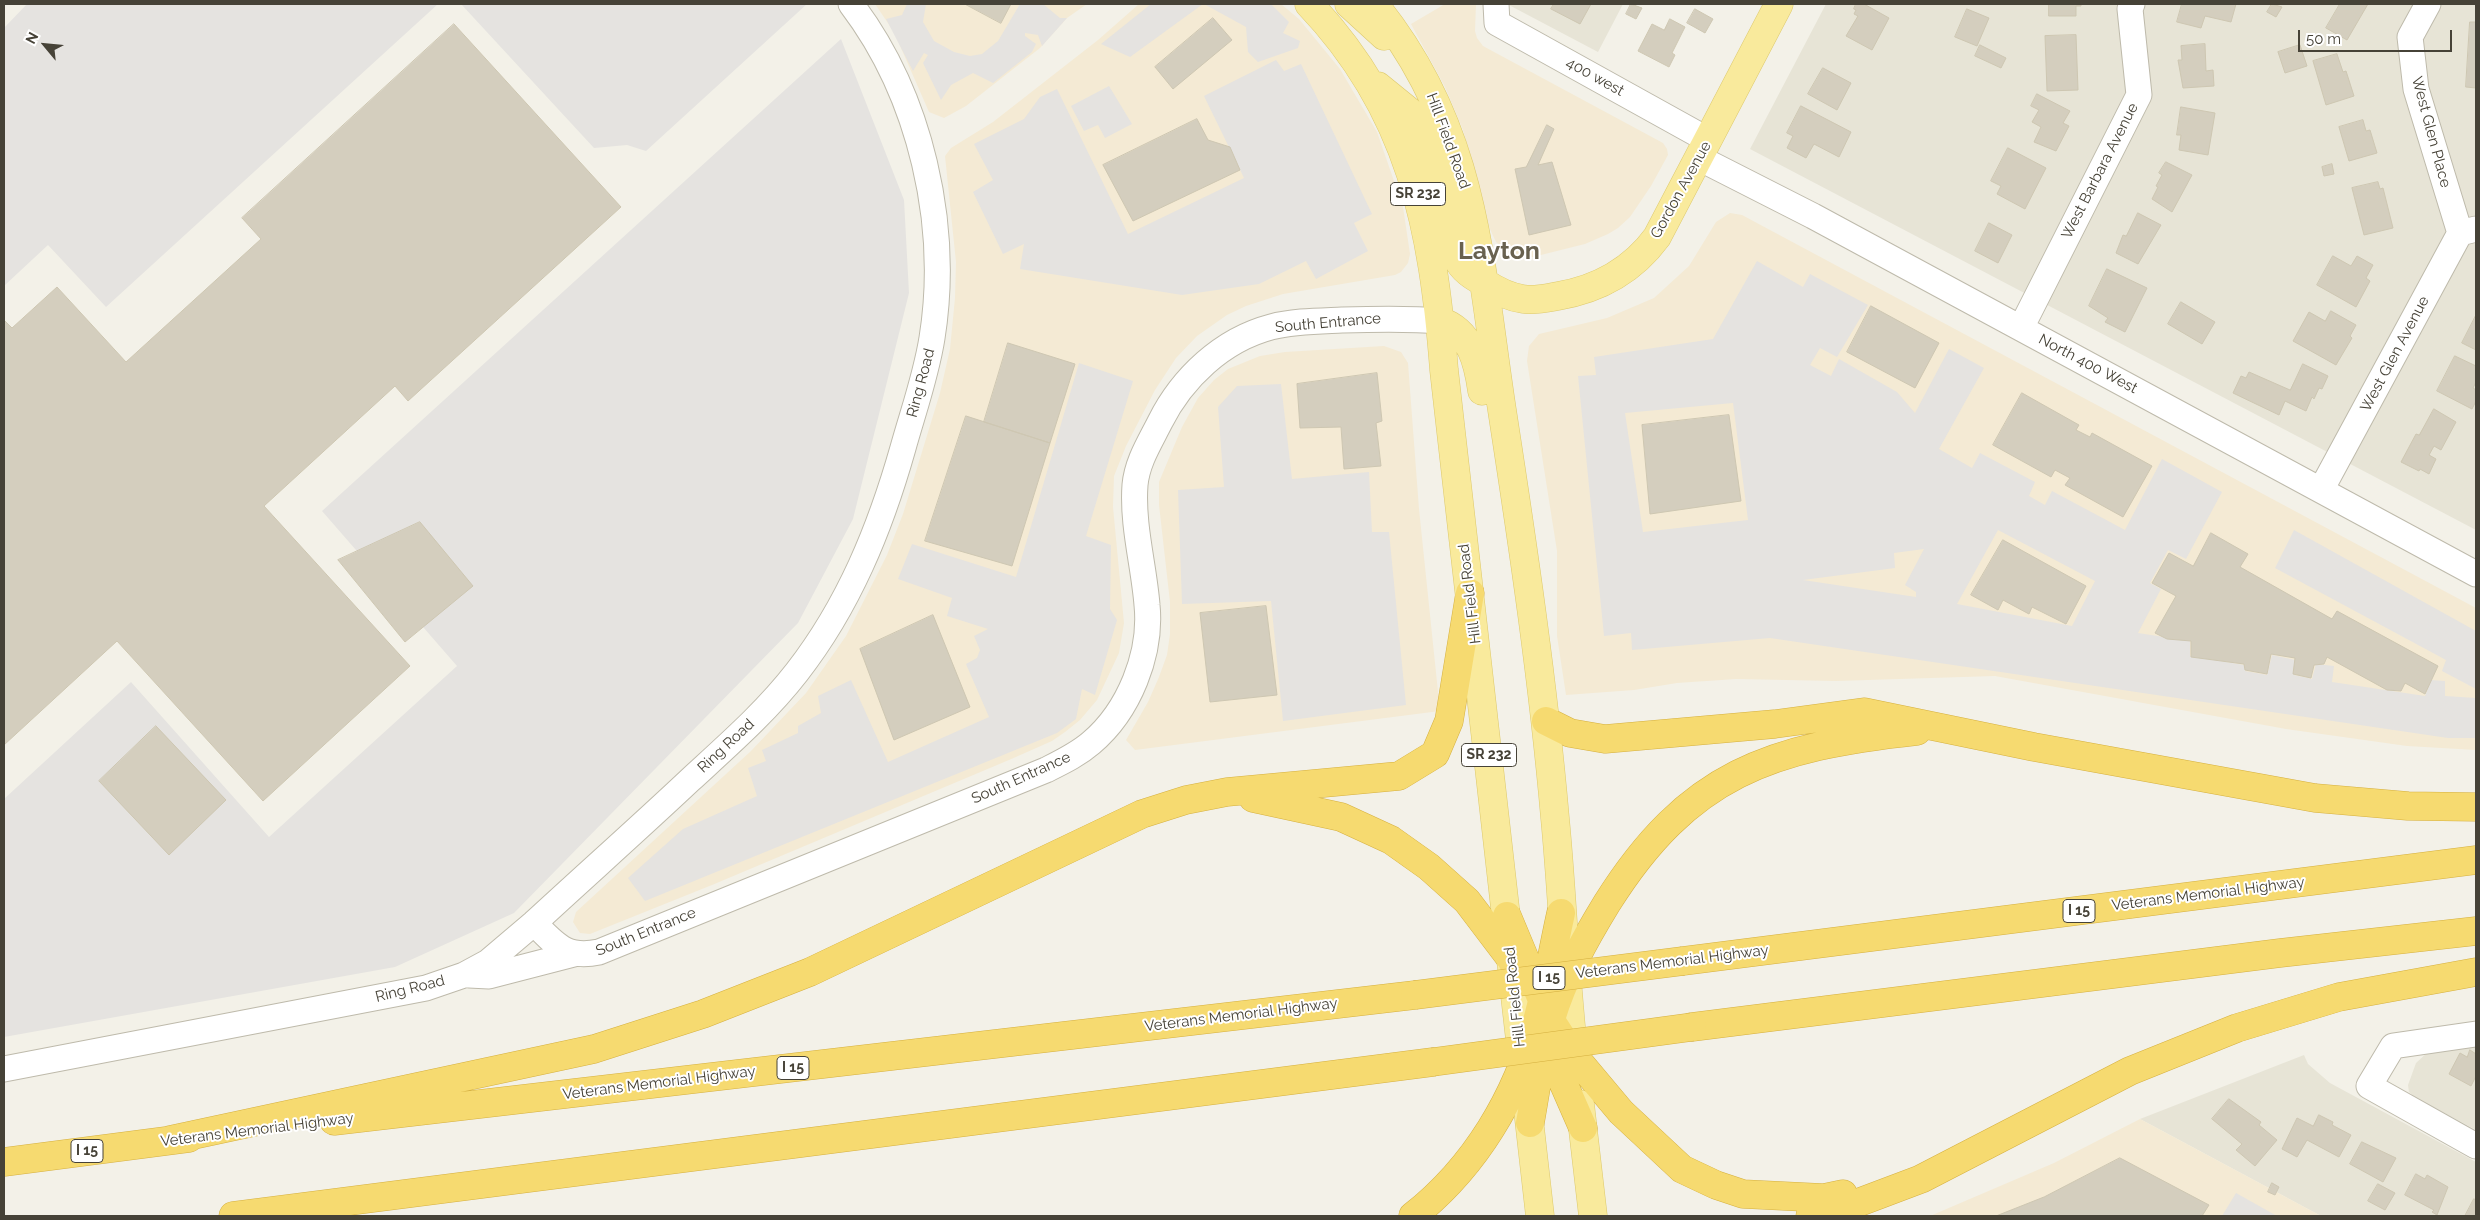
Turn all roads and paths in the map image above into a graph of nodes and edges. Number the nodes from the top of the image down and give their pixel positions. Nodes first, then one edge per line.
1 (851, 4) edge
2 (1309, 4) edge
3 (1349, 4) edge
4 (1374, 4) edge
5 (1496, 4) edge
6 (1779, 4) edge
7 (2132, 4) edge
8 (2428, 4) edge
9 (1415, 63) junction
10 (1366, 77) junction
11 (1704, 149) junction
12 (2468, 231) edge
13 (1488, 286) junction
14 (1440, 321) junction
15 (2021, 328) junction
16 (2321, 490) junction
17 (1525, 562) junction
18 (2476, 574) edge
19 (1470, 593) junction
20 (1546, 721) junction
21 (1938, 728) junction
22 (1227, 792) junction
23 (2476, 807) edge
24 (2476, 860) edge
25 (1561, 913) junction
26 (1507, 916) junction
27 (534, 923) junction
28 (2476, 931) edge
29 (574, 954) junction
30 (1511, 959) junction
31 (2476, 972) edge
32 (1568, 973) junction
33 (464, 975) junction
34 (1544, 1020) junction
35 (2476, 1034) edge
36 (1574, 1056) junction
37 (1522, 1065) junction
38 (4, 1069) edge
39 (1530, 1123) junction
40 (1583, 1128) junction
41 (170, 1140) junction
42 (2476, 1146) edge
43 (4, 1162) edge
44 (1921, 1179) junction
45 (233, 1216) edge
46 (1413, 1216) edge
47 (1540, 1216) edge
48 (1593, 1216) edge
49 (1810, 1216) edge

1 - 27 street, Ring Road
2 - 10 main road, Hill Field Road / SR 232
3 - 9 main road
4 - 9 main road, Hill Field Road / SR 232
5 - 11 street, 400 west
6 - 11 main road, Gordon Avenue
7 - 15 street, West Barbara Avenue
8 - 12 street, West Glen Place
9 - 13 main road, Hill Field Road / SR 232
10 - 13 main road, Gordon Avenue
10 - 14 main road, Hill Field Road / SR 232
11 - 13 main road, Gordon Avenue
11 - 15 street, North 400 West
12 - 16 street, West Glen Avenue
13 - 17 main road, Hill Field Road / SR 232
14 - 17 main road
14 - 19 main road, Hill Field Road / SR 232
14 - 29 street, South Entrance
15 - 16 street, North 400 West
16 - 18 street, North 400 West
17 - 20 main road, Hill Field Road / SR 232
19 - 22 highway
19 - 26 main road, Hill Field Road / SR 232
20 - 21 highway
20 - 25 main road, Hill Field Road / SR 232
21 - 23 highway
21 - 32 highway
22 - 30 highway
22 - 41 highway
24 - 41 highway, Veterans Memorial Highway / I 15, bridge
25 - 32 main road, Hill Field Road / SR 232
25 - 34 highway
26 - 30 main road, Hill Field Road / SR 232
26 - 34 highway
27 - 29 street, South Entrance
27 - 33 street, Ring Road
28 - 45 highway, bridge
29 - 33 street
30 - 34 highway
30 - 37 main road, Hill Field Road / SR 232
31 - 44 highway
32 - 34 highway
32 - 36 main road, Hill Field Road / SR 232
33 - 38 street, Ring Road
34 - 36 highway
34 - 37 highway
34 - 39 highway
34 - 40 highway
35 - 42 street
36 - 40 main road, Hill Field Road / SR 232
36 - 44 highway
37 - 39 main road, Hill Field Road / SR 232
37 - 46 highway
39 - 47 main road, Hill Field Road / SR 232
40 - 48 main road, Hill Field Road / SR 232
41 - 43 highway, Veterans Memorial Highway / I 15
44 - 49 highway

